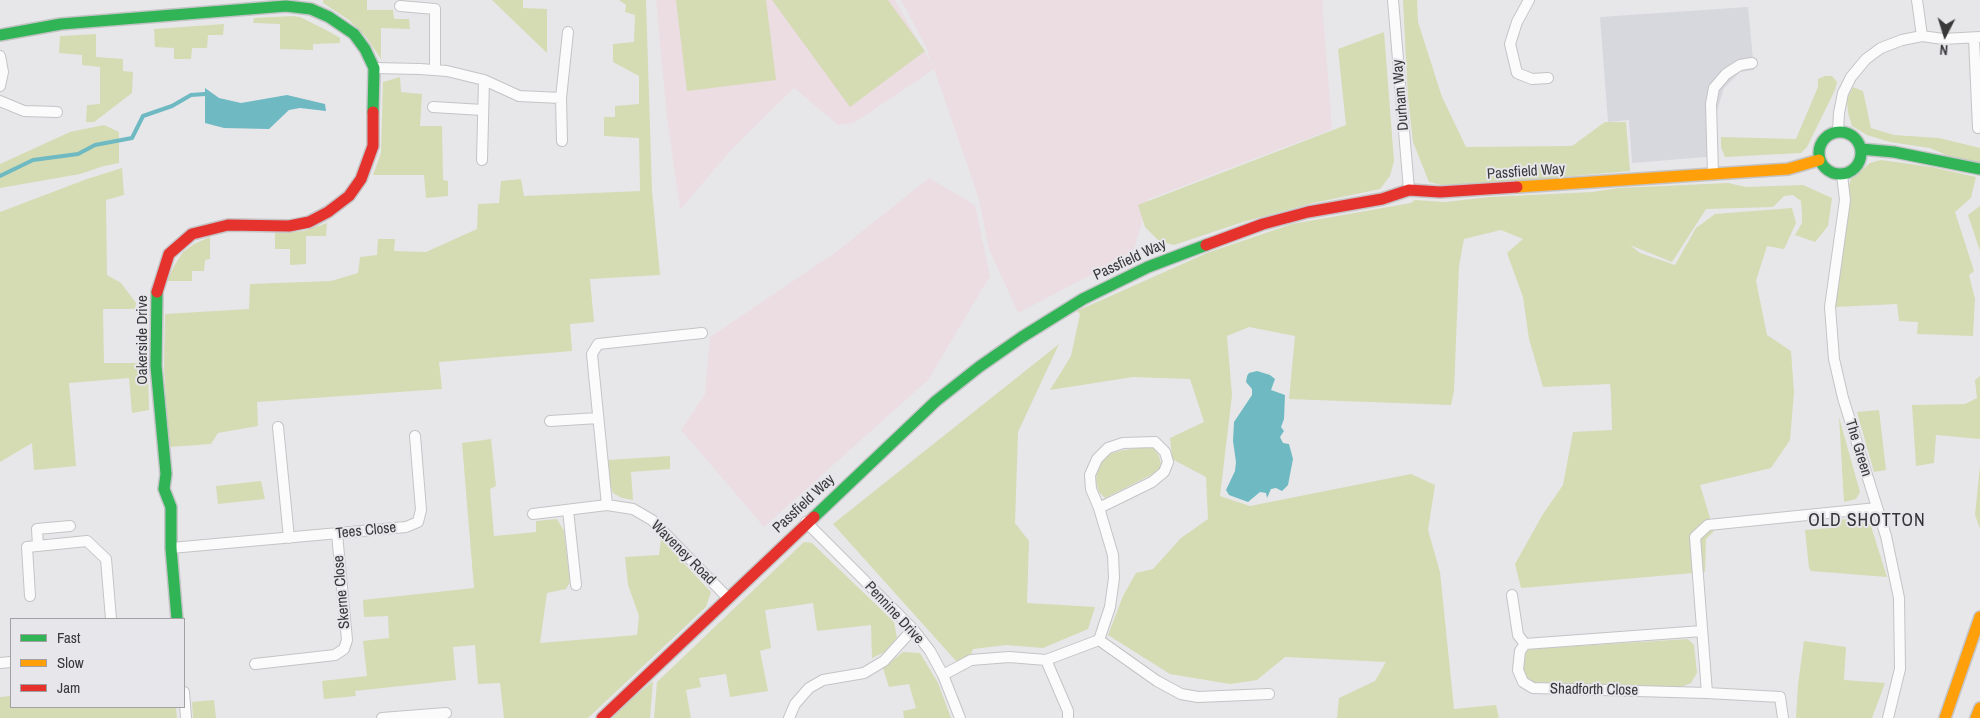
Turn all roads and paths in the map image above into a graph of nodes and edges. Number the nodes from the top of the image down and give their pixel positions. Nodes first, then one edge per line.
1 (1393, 0) edge
2 (1529, 0) edge
3 (1918, 0) edge
4 (400, 6) dead end
5 (568, 32) dead end
6 (0, 35) edge
7 (1922, 36) junction
8 (1977, 38) edge
9 (0, 56) edge
10 (1752, 63) dead end
11 (374, 68) junction
12 (435, 70) junction
13 (1548, 78) dead end
14 (484, 80) junction
15 (0, 86) edge
16 (561, 98) junction
17 (0, 101) edge
18 (433, 108) dead end
19 (483, 110) junction
20 (56, 112) dead end
21 (1978, 128) dead end
22 (1838, 132) junction
23 (562, 141) dead end
24 (1861, 150) junction
25 (482, 160) dead end
26 (1820, 160) junction
27 (1980, 169) edge
28 (1713, 174) junction
29 (1842, 175) junction
30 (1409, 190) junction
31 (702, 333) dead end
32 (598, 418) junction
33 (550, 421) dead end
34 (278, 427) dead end
35 (415, 436) dead end
36 (607, 505) junction
37 (1099, 508) junction
38 (1877, 508) junction
39 (568, 510) junction
40 (533, 514) dead end
41 (806, 522) junction
42 (70, 526) dead end
43 (337, 534) junction
44 (288, 538) junction
45 (38, 546) junction
46 (171, 548) junction
47 (576, 585) dead end
48 (1512, 595) dead end
49 (30, 596) dead end
50 (728, 597) junction
51 (1980, 617) edge
52 (110, 618) edge
53 (177, 618) edge
54 (913, 629) junction
55 (1702, 631) junction
56 (1099, 640) junction
57 (1525, 644) junction
58 (1046, 660) junction
59 (255, 664) dead end
60 (943, 675) junction
61 (1707, 693) junction
62 (1269, 694) dead end
63 (185, 705) edge
64 (1980, 708) edge
65 (446, 713) dead end
66 (186, 718) edge
67 (382, 718) edge
68 (602, 718) edge
69 (789, 718) edge
70 (960, 718) edge
71 (1068, 718) edge
72 (1784, 718) edge
73 (1888, 718) edge
74 (1945, 718) edge
75 (1976, 718) edge

1 - 30 street, Durham Way
2 - 13 street
3 - 7 street
4 - 12 street
5 - 16 street
6 - 11 main road, Oakerside Drive
7 - 8 street
7 - 22 street
8 - 21 street
9 - 15 street
10 - 28 street
11 - 12 street
11 - 46 main road, Oakerside Drive
12 - 14 street
14 - 16 street
14 - 19 street
16 - 23 street
17 - 20 street
18 - 19 street
19 - 25 street
22 - 24 main road
22 - 26 main road
24 - 27 main road
24 - 29 main road
26 - 28 main road, Passfield Way
26 - 29 main road
28 - 30 main road, Passfield Way
29 - 38 street, The Green
30 - 41 main road, Passfield Way
31 - 32 street
32 - 33 street
32 - 36 street
34 - 44 street
35 - 43 street, Tees Close
36 - 39 street, Waveney Road
36 - 50 street, Waveney Road
37 - 37 street
37 - 56 street
38 - 55 street
38 - 73 street, The Green
39 - 40 street, Waveney Road
39 - 47 street
41 - 50 main road, Passfield Way
41 - 54 street, Pennine Drive
42 - 45 street
43 - 44 street, Tees Close
43 - 59 street, Skerne Close
44 - 46 street, Tees Close
45 - 49 street
45 - 52 street
46 - 53 main road, Oakerside Drive
48 - 57 street
50 - 68 main road, Passfield Way
51 - 74 main road
54 - 60 street, Pennine Drive
54 - 69 street
55 - 57 street
55 - 61 street
56 - 58 street
56 - 62 street
57 - 61 street, Shadforth Close
58 - 60 street
58 - 71 street
60 - 70 street, Pennine Drive
61 - 72 street, Shadforth Close
63 - 66 street
64 - 75 main road
65 - 67 street

